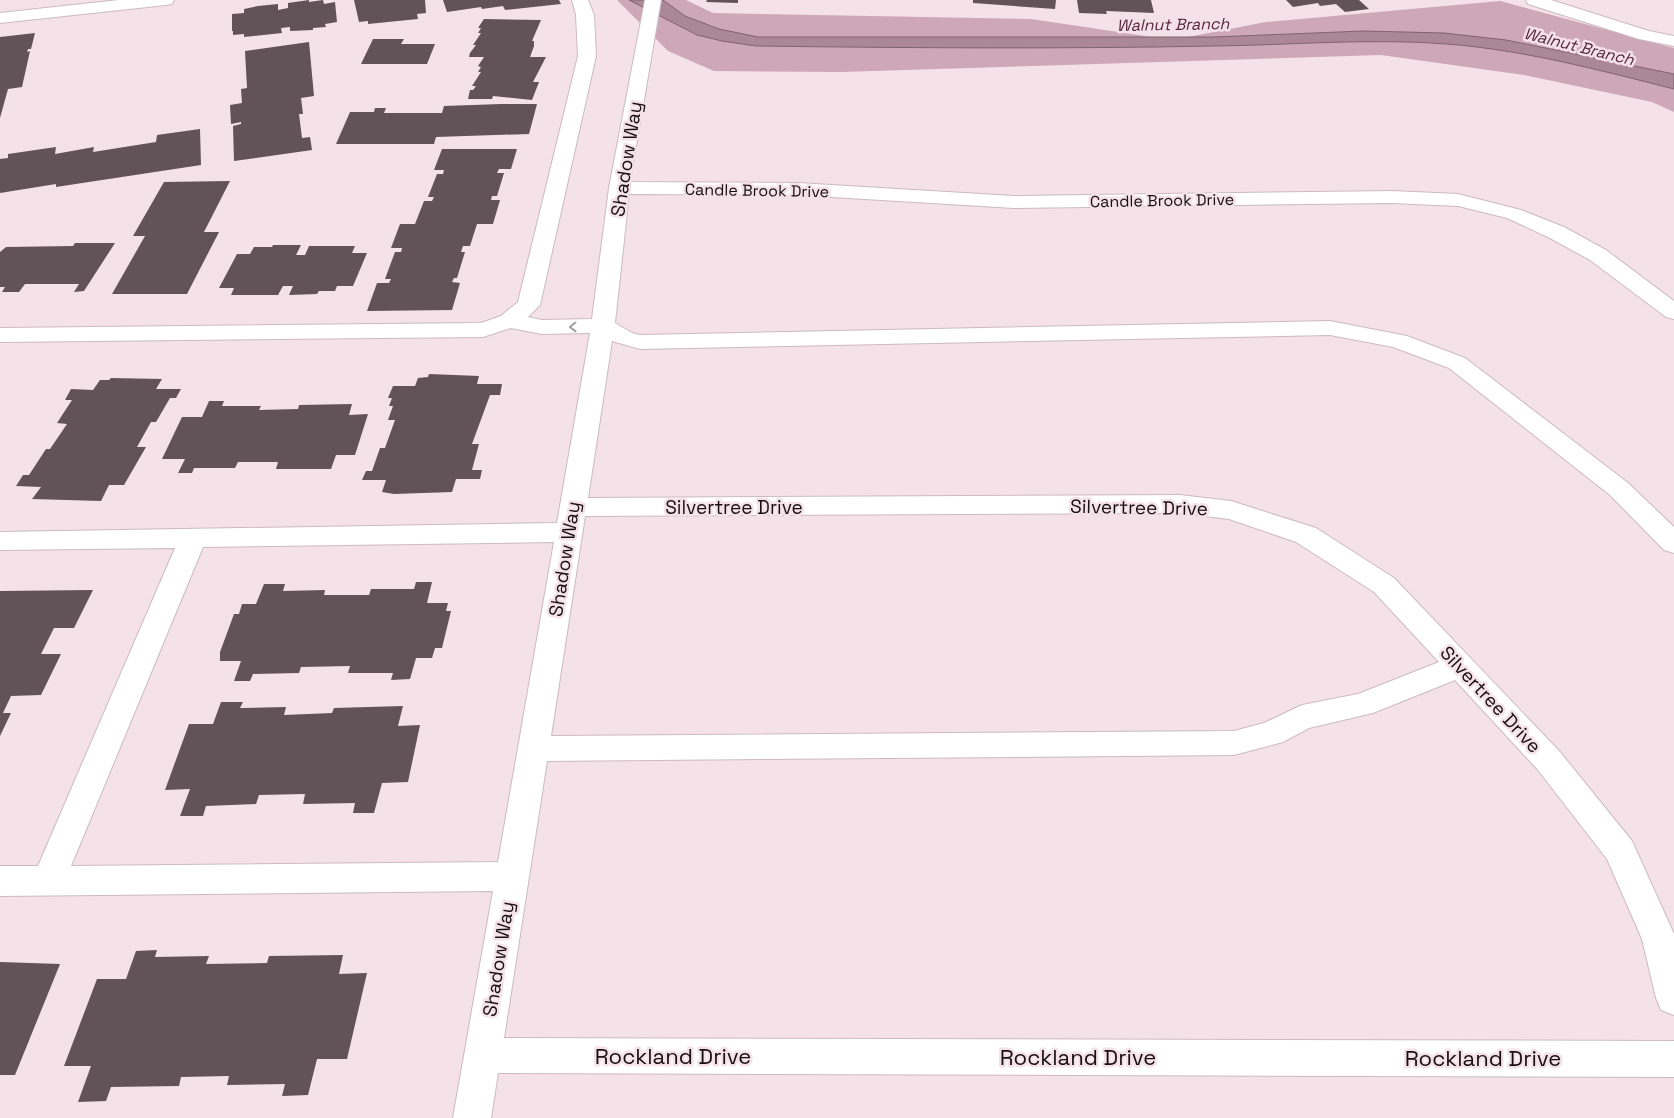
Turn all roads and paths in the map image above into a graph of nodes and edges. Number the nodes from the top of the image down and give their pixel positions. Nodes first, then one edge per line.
1 (166, 0) edge
2 (580, 0) edge
3 (653, 0) edge
4 (1546, 2) edge
5 (0, 18) edge
6 (1674, 41) edge
7 (619, 188) junction
8 (1674, 312) edge
9 (509, 321) junction
10 (603, 326) junction
11 (0, 335) edge
12 (570, 520) junction
13 (193, 538) junction
14 (0, 541) edge
15 (1674, 543) edge
16 (1460, 666) junction
17 (532, 749) junction
18 (512, 876) junction
19 (0, 881) edge
20 (48, 881) junction
21 (1674, 998) edge
22 (482, 1055) junction
23 (1674, 1059) edge
24 (472, 1118) edge

1 - 5 street
2 - 9 street
3 - 7 street, Shadow Way
4 - 6 street
7 - 8 street, Candle Brook Drive
7 - 10 street, Shadow Way
10 -> 9 street
9 - 11 street
10 - 12 street, Shadow Way
10 - 15 street
12 - 13 street, Silvertree Drive
12 - 16 street, Silvertree Drive
12 - 17 street, Shadow Way
13 - 14 street, Silvertree Drive
13 - 20 street
16 - 17 street
16 - 21 street, Silvertree Drive
17 - 18 street, Shadow Way
18 - 20 street
18 - 22 street, Shadow Way
19 - 20 street
22 - 23 street, Rockland Drive
22 - 24 street, Shadow Way

